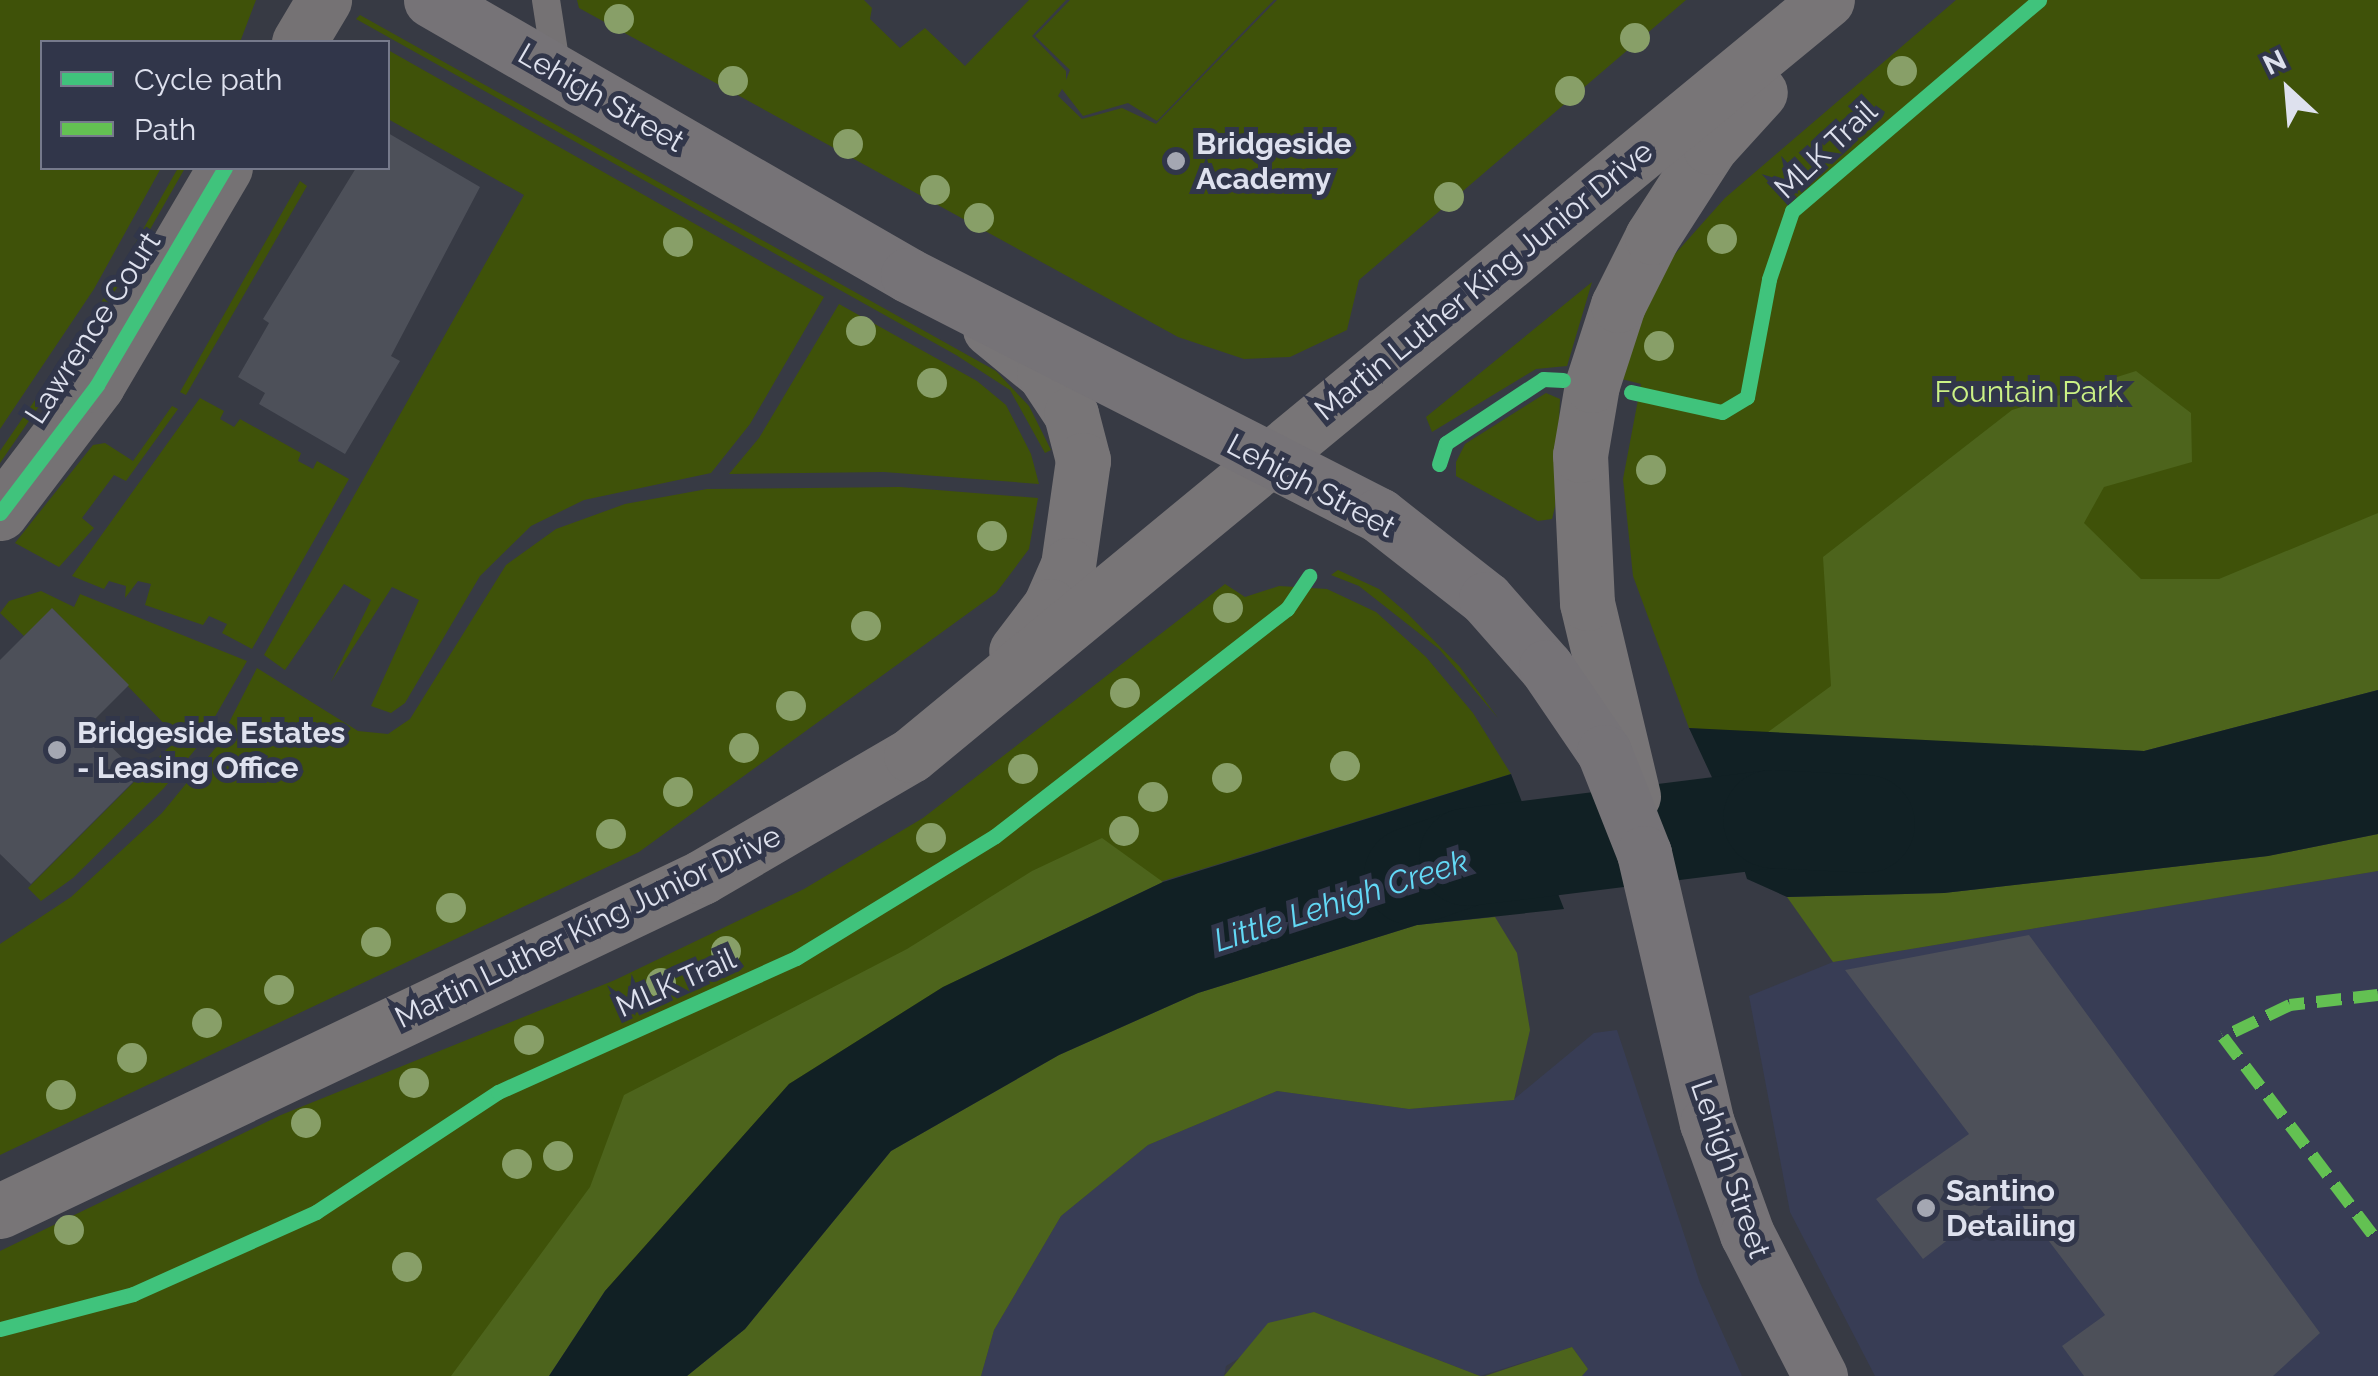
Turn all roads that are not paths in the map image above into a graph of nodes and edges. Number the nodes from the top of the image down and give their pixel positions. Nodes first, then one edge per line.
1 (324, 0) edge
2 (431, 0) edge
3 (546, 0) edge
4 (1827, 0) edge
5 (1849, 0) edge
6 (300, 40) edge
7 (557, 73) junction
8 (224, 170) edge
9 (908, 276) junction
10 (1262, 460) junction
11 (0, 513) edge
12 (1614, 750) junction
13 (911, 754) junction
14 (0, 1211) edge
15 (1820, 1376) edge

1 - 6 street
2 - 7 main road, Lehigh Street
3 - 7 lane
4 - 10 main road, Martin Luther King Junior Drive
5 - 12 main road
7 - 9 main road, Lehigh Street
8 - 11 street, Lawrence Court
9 - 10 main road, Lehigh Street
9 - 13 main road
10 - 12 main road, Lehigh Street
10 - 13 main road, Martin Luther King Junior Drive
12 - 15 main road, Lehigh Street
13 - 14 main road, Martin Luther King Junior Drive

